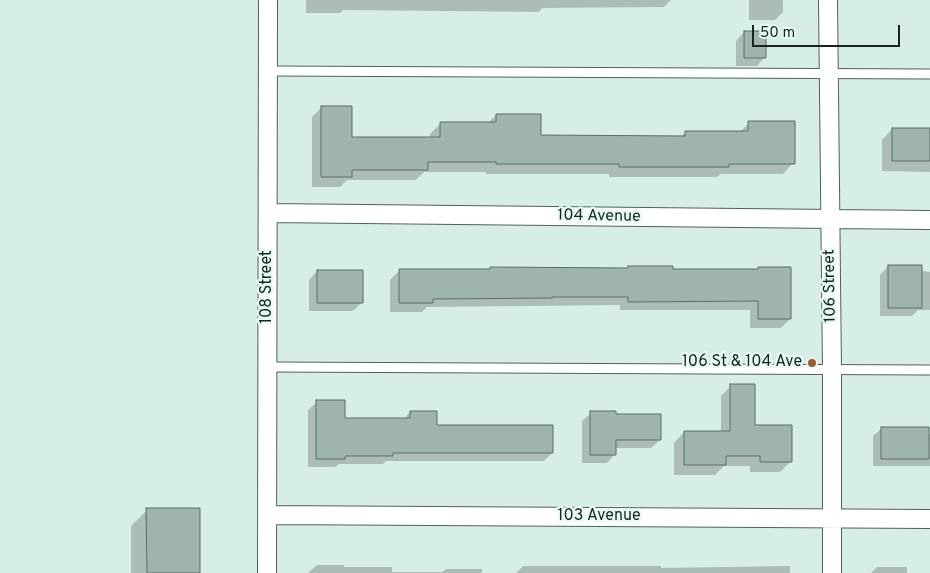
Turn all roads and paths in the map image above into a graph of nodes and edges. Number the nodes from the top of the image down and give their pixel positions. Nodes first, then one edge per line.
1 (268, 0) edge
2 (828, 0) edge
3 (269, 71) junction
4 (828, 74) junction
5 (930, 74) edge
6 (268, 213) junction
7 (830, 220) junction
8 (930, 220) edge
9 (268, 367) junction
10 (832, 370) junction
11 (930, 370) edge
12 (268, 514) junction
13 (832, 518) junction
14 (930, 518) edge
15 (267, 573) edge
16 (832, 573) edge

1 - 3 street, 108 Street
2 - 4 street, 106 Street
3 - 4 lane
3 - 6 street, 108 Street
4 - 5 lane
4 - 7 street, 106 Street
6 - 7 street, 104 Avenue
6 - 9 street, 108 Street
7 - 8 street, 104 Avenue
7 - 10 street, 106 Street
9 - 10 lane
9 - 12 street, 108 Street
10 - 11 lane
10 - 13 street, 106 Street
12 - 13 street, 103 Avenue
12 - 15 street, 108 Street
13 - 14 street, 103 Avenue
13 - 16 street, 106 Street

